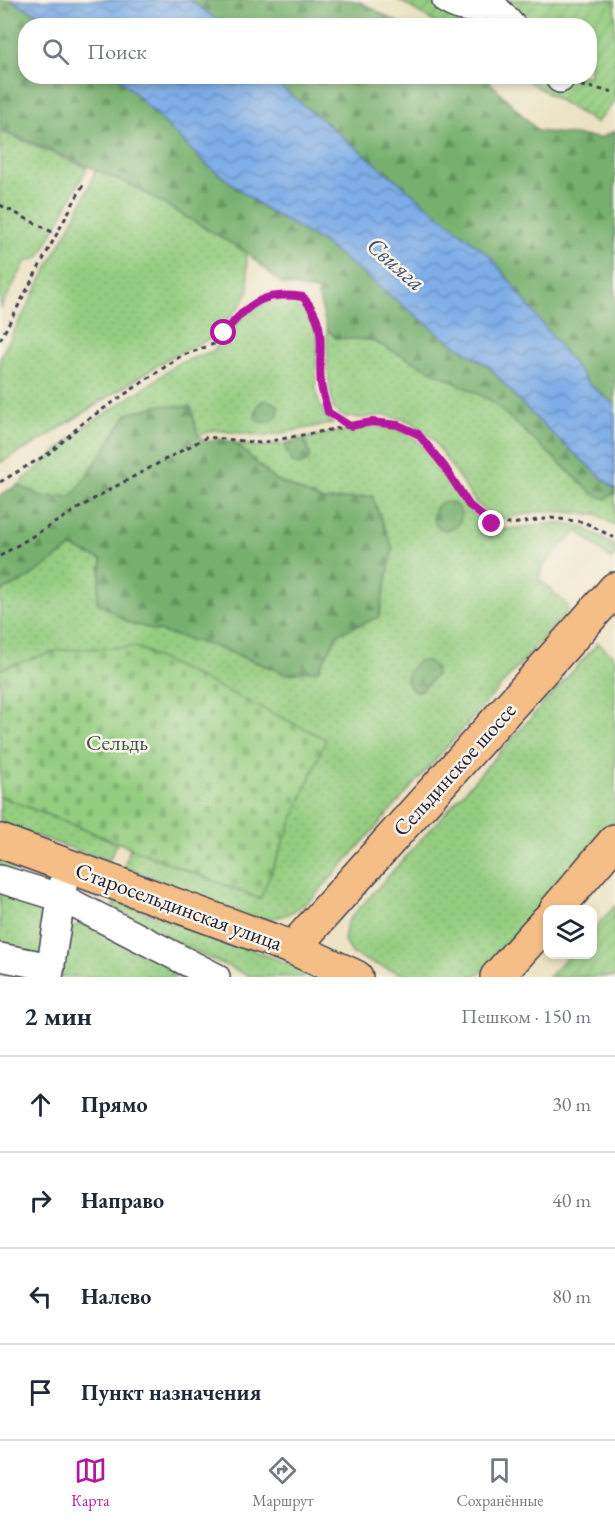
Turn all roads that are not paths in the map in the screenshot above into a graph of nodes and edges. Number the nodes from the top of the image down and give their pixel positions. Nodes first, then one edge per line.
1 (446, 0) edge
2 (492, 2) edge
3 (505, 18) edge
4 (615, 589) edge
5 (0, 841) edge
6 (615, 841) edge
7 (66, 864) junction
8 (0, 879) edge
9 (62, 898) junction
10 (559, 905) edge
11 (543, 926) edge
12 (293, 948) junction
13 (0, 957) edge
14 (50, 972) edge
15 (503, 975) edge
16 (216, 977) edge
17 (356, 977) edge

1 - 2 street
2 - 3 street
4 - 12 main road, Сельдинское шоссе
5 - 7 main road, Старосельдинская улица
6 - 10 main road
7 - 9 street
7 - 12 main road, Старосельдинская улица
8 - 9 street
9 - 14 street
9 - 16 street
11 - 15 main road
12 - 17 main road, Старосельдинская улица
13 - 14 street

